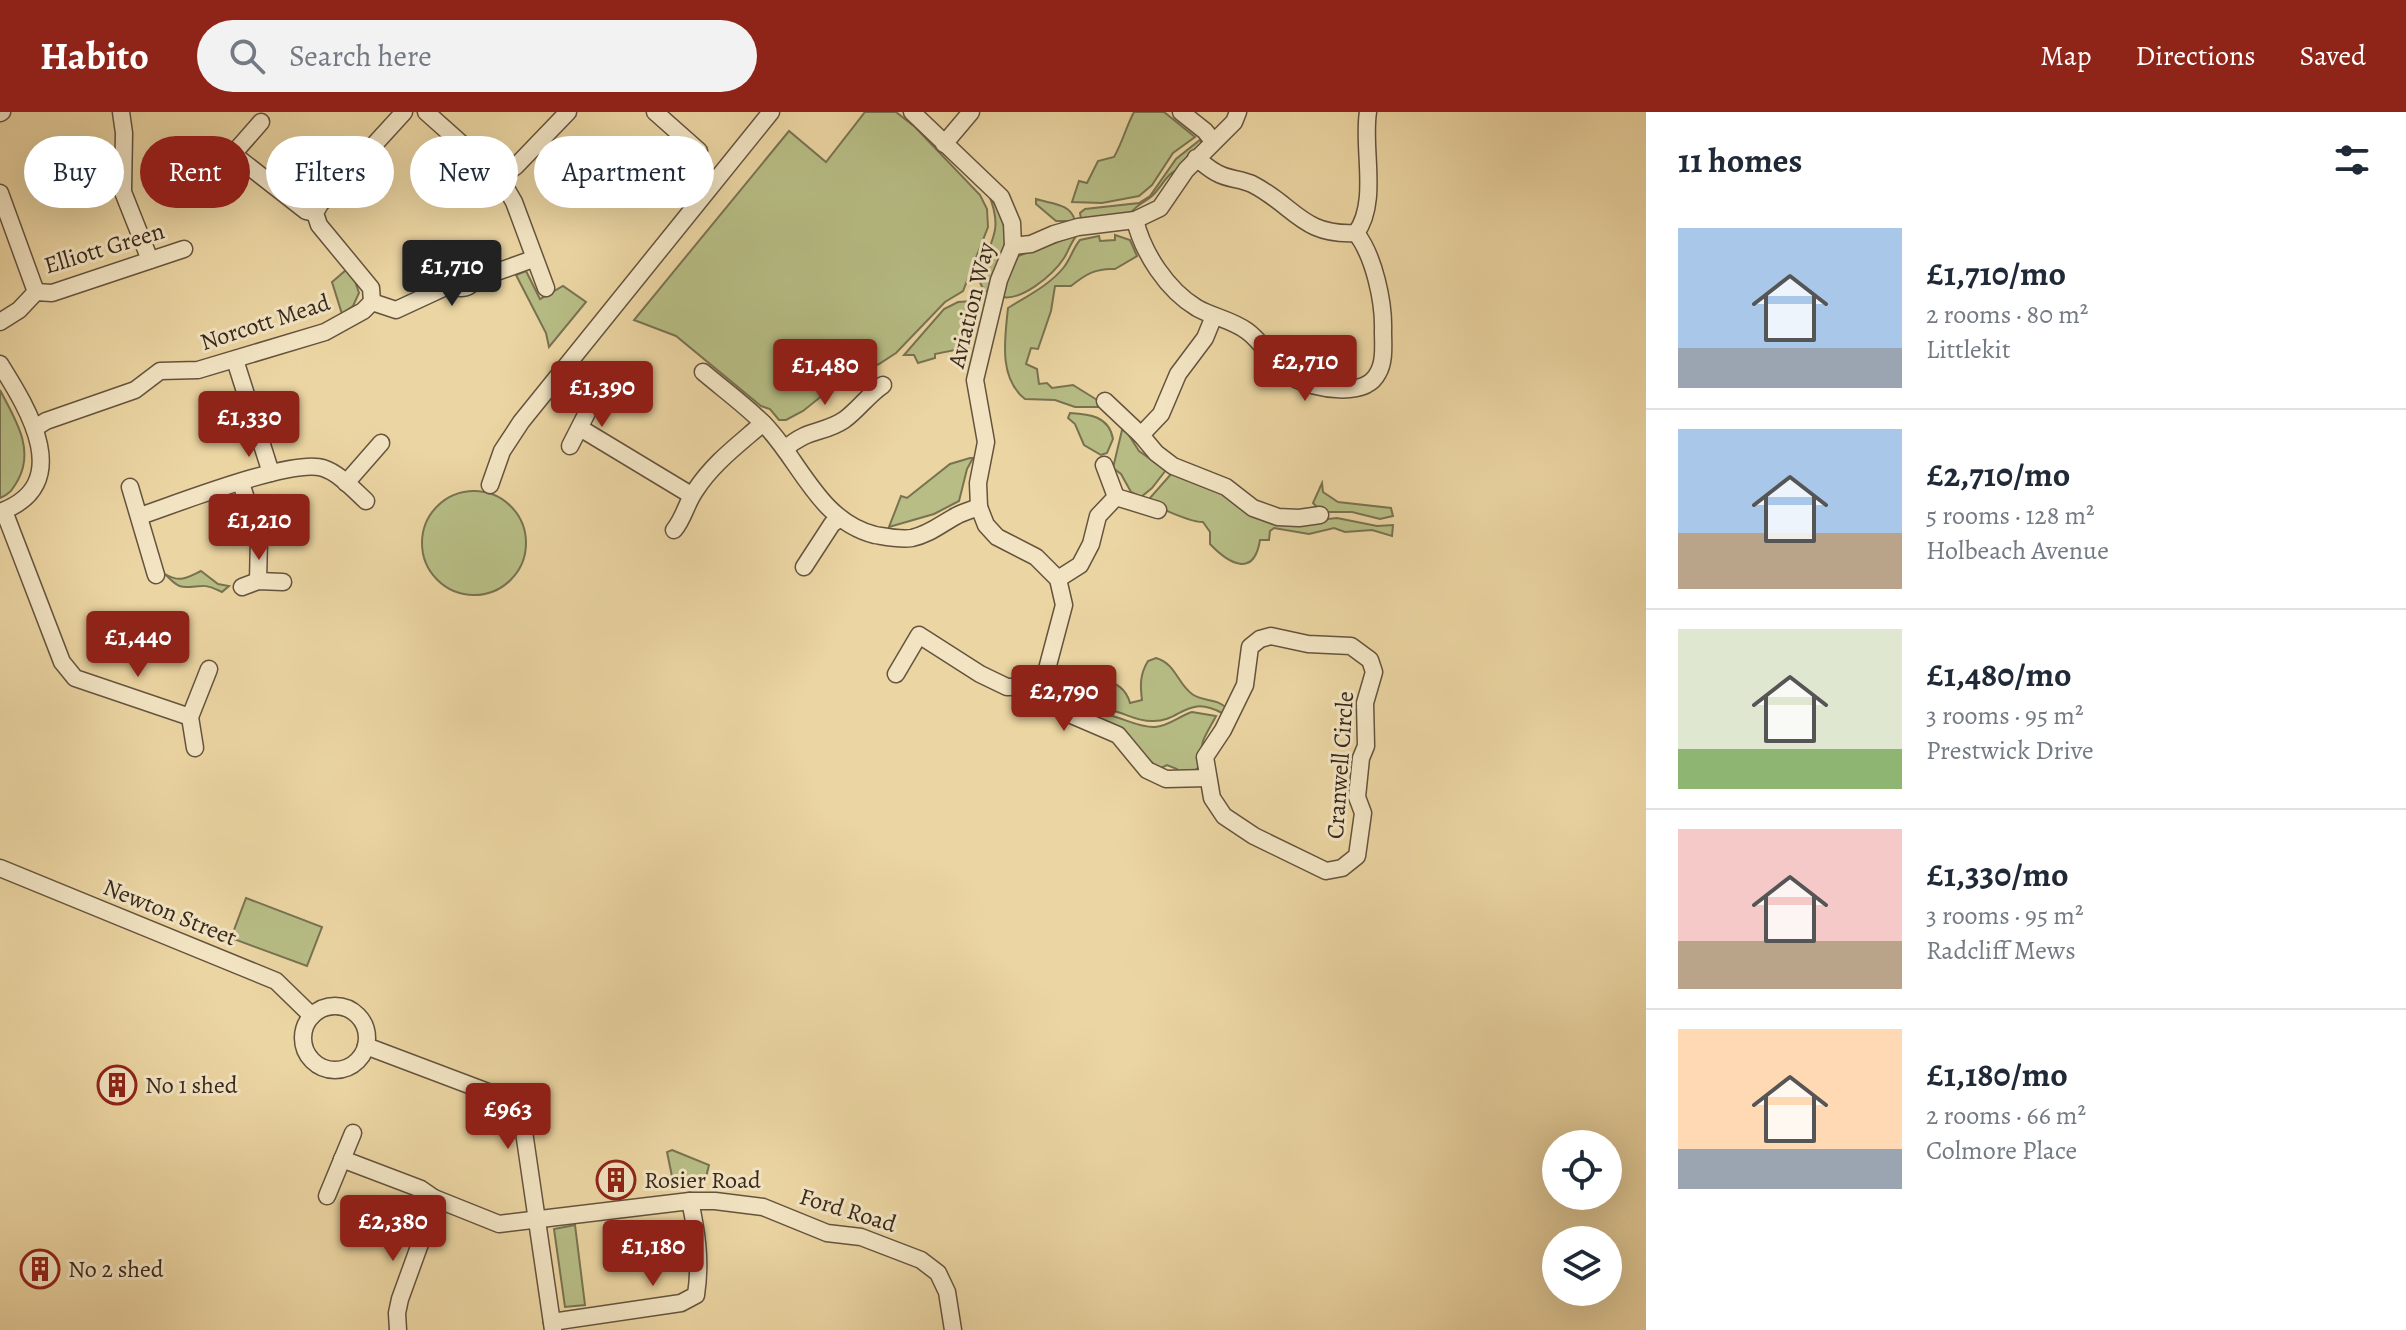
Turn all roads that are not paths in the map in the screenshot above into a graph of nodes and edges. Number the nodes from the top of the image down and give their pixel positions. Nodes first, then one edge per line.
1 (121, 112) edge
2 (404, 112) edge
3 (426, 112) edge
4 (568, 112) edge
5 (655, 112) edge
6 (771, 112) edge
7 (912, 112) edge
8 (971, 112) edge
9 (1181, 112) edge
10 (1238, 112) edge
11 (1368, 112) edge
12 (261, 122) dead end
13 (453, 136) edge
14 (682, 136) edge
15 (1213, 141) junction
16 (944, 144) junction
17 (1196, 158) junction
18 (518, 164) edge
19 (0, 193) edge
20 (516, 208) edge
21 (315, 213) junction
22 (1135, 220) junction
23 (1356, 233) junction
24 (1013, 246) junction
25 (184, 249) dead end
26 (533, 259) junction
27 (150, 260) junction
28 (546, 288) dead end
29 (36, 292) junction
30 (372, 302) junction
31 (1214, 316) junction
32 (0, 322) edge
33 (235, 360) junction
34 (0, 364) edge
35 (703, 372) dead end
36 (883, 385) dead end
37 (597, 393) dead end
38 (1105, 401) dead end
39 (763, 423) junction
40 (35, 428) junction
41 (580, 428) junction
42 (1141, 435) junction
43 (381, 443) dead end
44 (570, 446) dead end
45 (785, 449) junction
46 (1104, 465) dead end
47 (271, 473) junction
48 (241, 483) junction
49 (346, 483) junction
50 (490, 485) dead end
51 (130, 487) dead end
52 (691, 495) junction
53 (1116, 497) junction
54 (366, 501) dead end
55 (979, 507) junction
56 (1158, 510) dead end
57 (2, 512) edge
58 (1320, 515) dead end
59 (140, 516) junction
60 (839, 519) junction
61 (674, 530) dead end
62 (804, 567) dead end
63 (156, 575) dead end
64 (1058, 579) junction
65 (283, 582) dead end
66 (209, 669) dead end
67 (896, 674) dead end
68 (1048, 686) junction
69 (190, 717) junction
70 (195, 748) dead end
71 (1208, 778) junction
72 (0, 868) edge
73 (312, 1016) junction
74 (366, 1046) junction
75 (353, 1133) dead end
76 (342, 1159) junction
77 (327, 1196) dead end
78 (434, 1198) junction
79 (690, 1201) junction
80 (537, 1220) junction
81 (553, 1326) edge
82 (398, 1330) edge
83 (953, 1330) edge

1 - 27 street
2 - 21 street
3 - 13 street
4 - 18 street
5 - 14 street
6 - 50 street
7 - 16 street
8 - 16 street
9 - 15 street
10 - 15 street
11 - 23 street
12 - 21 street
15 - 17 street
16 - 24 street, Aviation Way
17 - 22 street
17 - 23 street
19 - 29 street
20 - 26 street
21 - 30 street, Norcott Mead
22 - 24 street
22 - 31 street
23 - 31 street
24 - 55 street, Aviation Way
25 - 27 street, Elliott Green
26 - 28 street
26 - 30 street
27 - 29 street, Elliott Green
29 - 32 street, Elliott Green
30 - 33 street, Norcott Mead
31 - 42 street
33 - 40 street, Norcott Mead
33 - 47 street
34 - 40 street
35 - 39 street
36 - 45 street
37 - 41 street
38 - 42 street
39 - 45 street
39 - 52 street
40 - 57 street
41 - 44 street
41 - 52 street
42 - 58 street
43 - 49 street
45 - 60 street
46 - 53 street
47 - 48 street
47 - 49 street
48 - 59 street
48 - 65 street
49 - 54 street
51 - 59 street
52 - 61 street
53 - 56 street
53 - 64 street
55 - 60 street
55 - 64 street
57 - 69 street
59 - 63 street
60 - 62 street
64 - 68 street
66 - 69 street
67 - 68 street
68 - 71 street
69 - 70 street
71 - 71 street, Cranwell Circle
72 - 73 street, Newton Street
73 - 74 street
73 - 74 street
74 - 80 street
75 - 76 street
76 - 77 street
76 - 78 street, Ford Road
78 - 80 street, Ford Road
78 - 82 street
79 - 80 street, Ford Road
79 - 81 street
79 - 83 street, Ford Road
80 - 81 street

